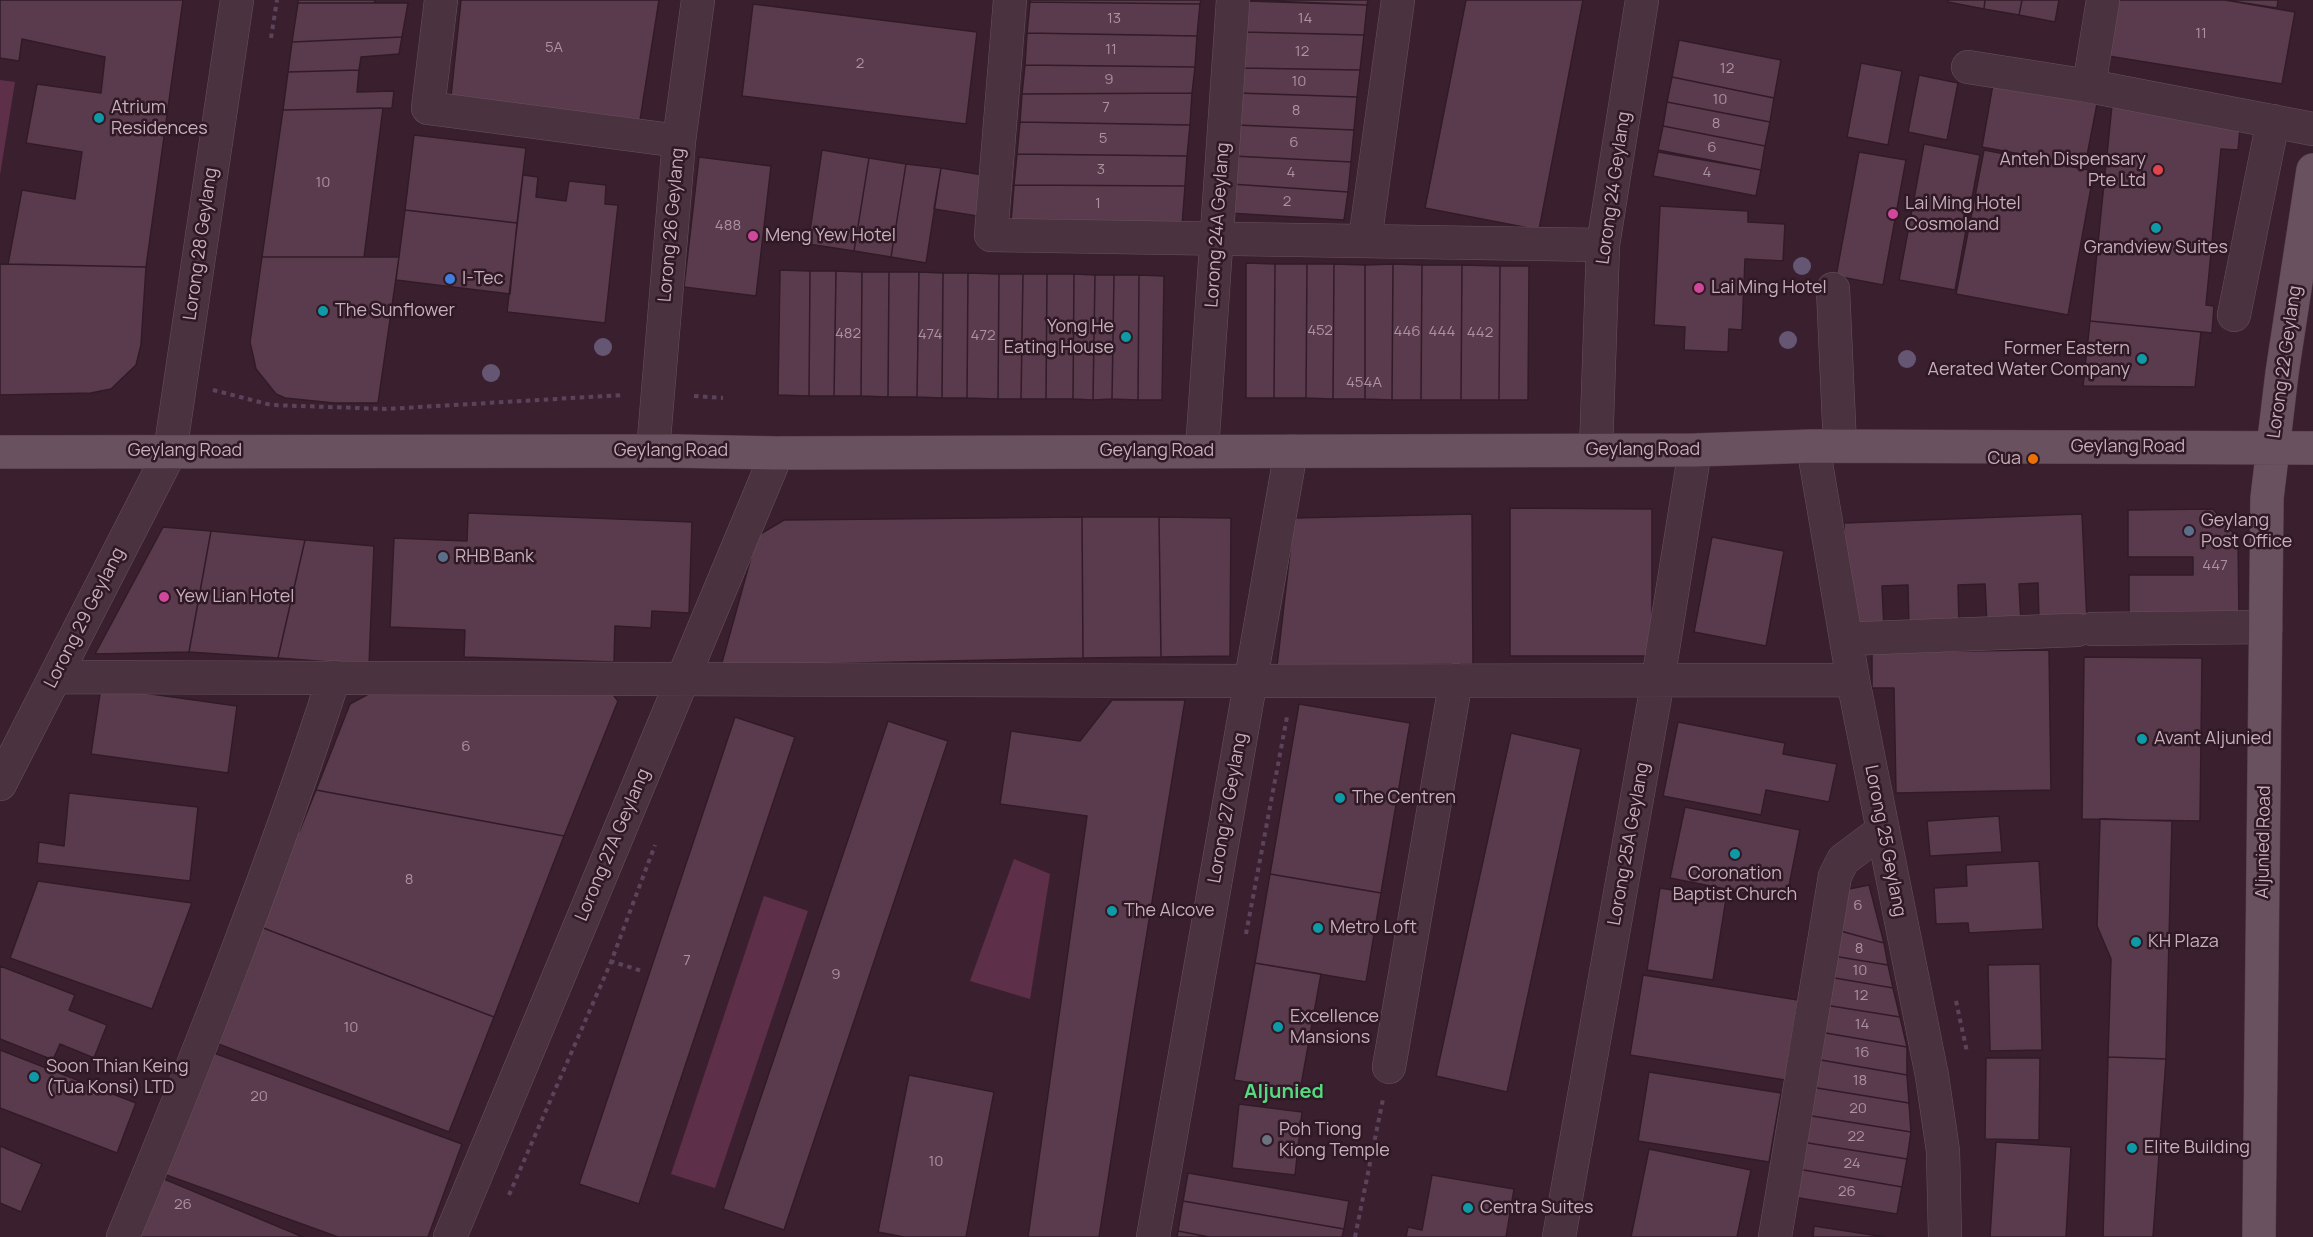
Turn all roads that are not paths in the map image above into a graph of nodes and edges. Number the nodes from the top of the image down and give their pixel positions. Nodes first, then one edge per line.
1 (237, 0) edge
2 (441, 0) edge
3 (698, 0) edge
4 (1010, 0) edge
5 (1233, 0) edge
6 (1398, 0) edge
7 (1642, 0) edge
8 (2103, 0) edge
9 (1968, 67) dead end
10 (2089, 86) junction
11 (2273, 121) junction
12 (2313, 129) edge
13 (679, 141) junction
14 (2313, 170) edge
15 (1216, 238) junction
16 (1365, 240) junction
17 (1603, 245) junction
18 (1833, 289) dead end
19 (2234, 315) dead end
20 (1826, 446) junction
21 (2273, 447) junction
22 (2313, 448) edge
23 (1202, 450) junction
24 (1596, 450) junction
25 (1695, 450) junction
26 (653, 451) junction
27 (1291, 451) junction
28 (0, 452) edge
29 (170, 452) junction
30 (777, 453) junction
31 (2266, 627) junction
32 (1846, 639) junction
33 (55, 677) junction
34 (334, 678) junction
35 (682, 678) junction
36 (1456, 680) junction
37 (1658, 680) junction
38 (1853, 680) junction
39 (1251, 681) junction
40 (0, 784) edge
41 (1882, 830) junction
42 (1389, 1067) road end
43 (123, 1237) edge
44 (450, 1237) edge
45 (1153, 1237) edge
46 (1559, 1237) edge
47 (1775, 1237) edge
48 (1945, 1237) edge
49 (2259, 1237) edge

1 - 29 street, Lorong 28 Geylang
2 - 13 street
3 - 13 street, Lorong 26 Geylang
4 - 15 street
5 - 15 street, Lorong 24A Geylang
6 - 16 street
7 - 17 street, Lorong 24 Geylang
8 - 10 street
9 - 10 street
10 - 11 street
11 - 12 street
11 - 19 street
13 - 26 street, Lorong 26 Geylang
14 - 21 main road, Lorong 22 Geylang
15 - 16 street
15 - 23 street, Lorong 24A Geylang
16 - 17 street
17 - 24 street, Lorong 24 Geylang
18 - 20 street, Lorong 25 Geylang
20 - 21 main road, Geylang Road
20 - 25 main road, Geylang Road
20 - 32 street, Lorong 25 Geylang
21 - 22 main road, Geylang Road
21 - 31 main road, Aljunied Road
23 - 27 main road, Geylang Road
23 - 30 main road, Geylang Road
24 - 25 main road, Geylang Road
24 - 27 main road, Geylang Road
25 - 37 street, Lorong 25A Geylang
26 - 29 main road, Geylang Road
26 - 30 main road, Geylang Road
27 - 39 street, Lorong 27 Geylang
28 - 29 main road, Geylang Road
29 - 33 street, Lorong 29 Geylang
30 - 35 street, Lorong 27A Geylang
31 - 32 street
31 - 49 main road, Aljunied Road
32 - 38 street, Lorong 25 Geylang
33 - 34 street
33 - 40 street, Lorong 29 Geylang
34 - 35 street
34 - 43 street
35 - 39 street
35 - 44 street, Lorong 27A Geylang
36 - 37 street
36 - 39 street
36 - 42 street
37 - 38 street
37 - 46 street, Lorong 25A Geylang
38 - 41 street, Lorong 25 Geylang
39 - 45 street, Lorong 27 Geylang
41 - 47 street
41 - 48 street, Lorong 25 Geylang

